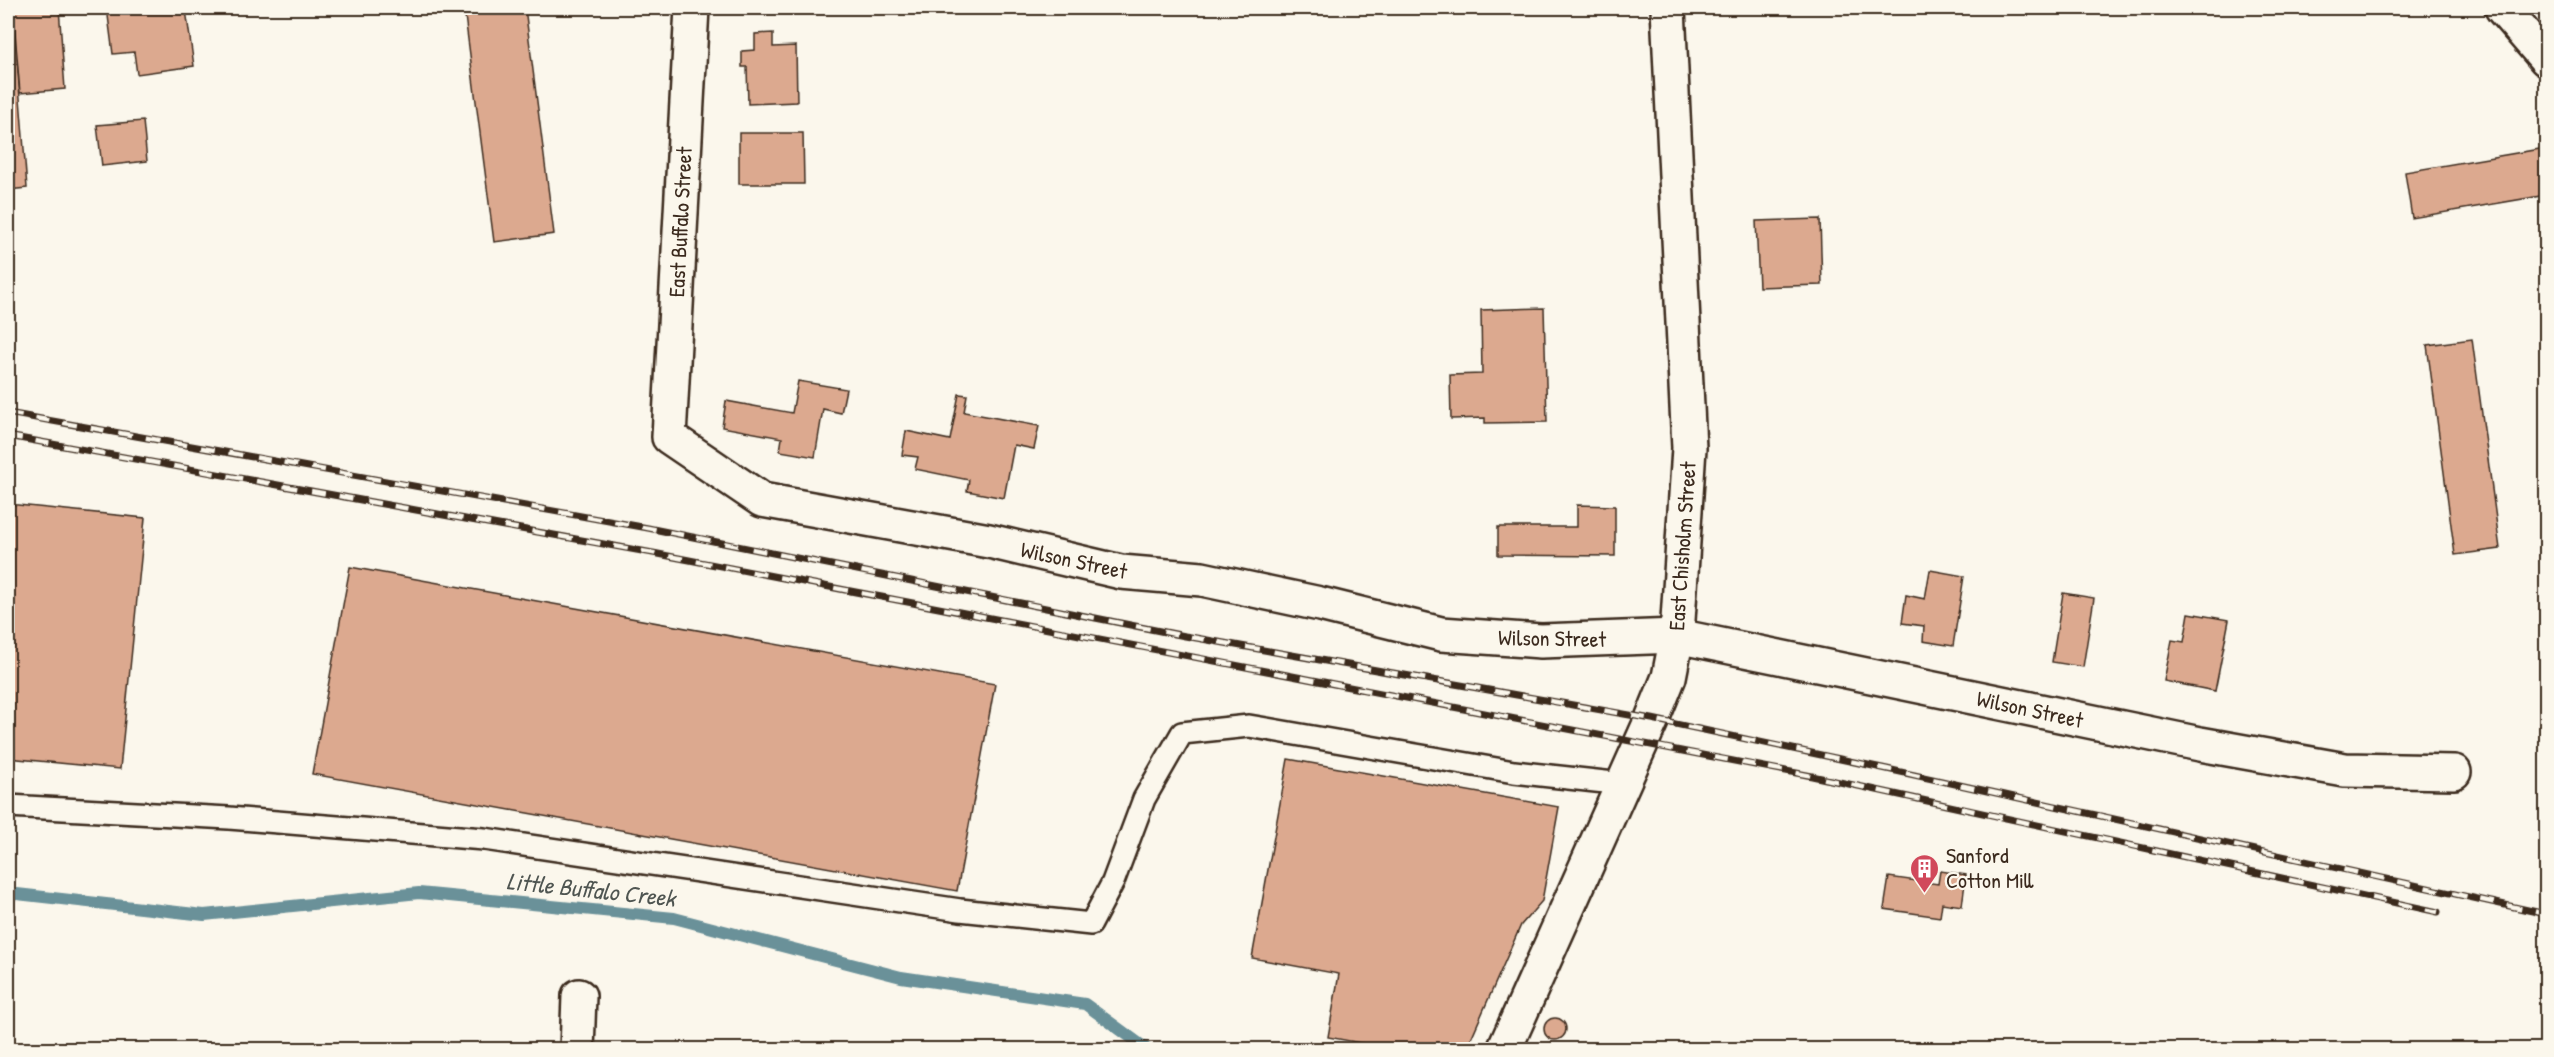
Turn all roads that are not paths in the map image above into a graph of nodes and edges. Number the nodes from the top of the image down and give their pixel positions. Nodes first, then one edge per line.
1 (692, 8) edge
2 (1668, 8) edge
3 (2502, 8) edge
4 (2547, 59) edge
5 (669, 437) joint
6 (1677, 636) junction
7 (2454, 772) dead end
8 (1623, 784) junction
9 (8, 806) edge
10 (579, 996) dead end
11 (577, 1050) edge
12 (1503, 1050) edge

1 - 5 street, East Buffalo Street
2 - 6 street, East Chisholm Street
3 - 4 street
5 - 6 street, Wilson Street
6 - 7 street, Wilson Street
6 - 8 street, East Chisholm Street
8 - 9 lane
8 - 12 street, East Chisholm Street
10 - 11 street

